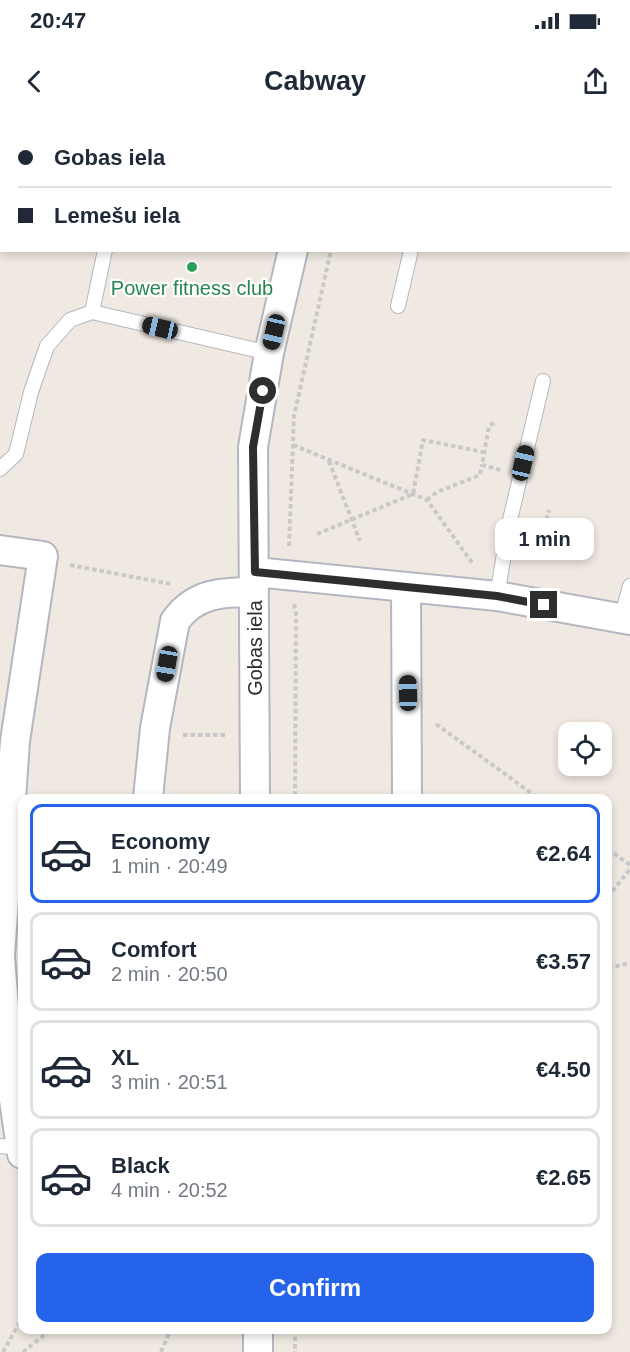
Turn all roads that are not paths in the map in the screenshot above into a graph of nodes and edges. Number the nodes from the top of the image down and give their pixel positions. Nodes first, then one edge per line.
1 (105, 252) edge
2 (293, 252) edge
3 (411, 252) edge
4 (398, 306) dead end
5 (92, 312) junction
6 (269, 353) junction
7 (543, 381) dead end
8 (0, 468) edge
9 (0, 550) edge
10 (254, 582) junction
11 (630, 586) edge
12 (406, 587) junction
13 (497, 596) junction
14 (626, 620) edge
15 (147, 794) edge
16 (255, 794) edge
17 (407, 794) edge
18 (14, 1149) edge
19 (258, 1334) edge
20 (258, 1352) edge

1 - 5 lane
2 - 6 street, Gobas iela
3 - 4 lane
5 - 6 lane
5 - 8 lane
6 - 10 street, Gobas iela
7 - 13 lane
9 - 18 street
10 - 12 street
10 - 15 street
10 - 16 street, Gobas iela
11 - 14 lane
12 - 13 street
12 - 17 street
13 - 14 street
19 - 20 street

